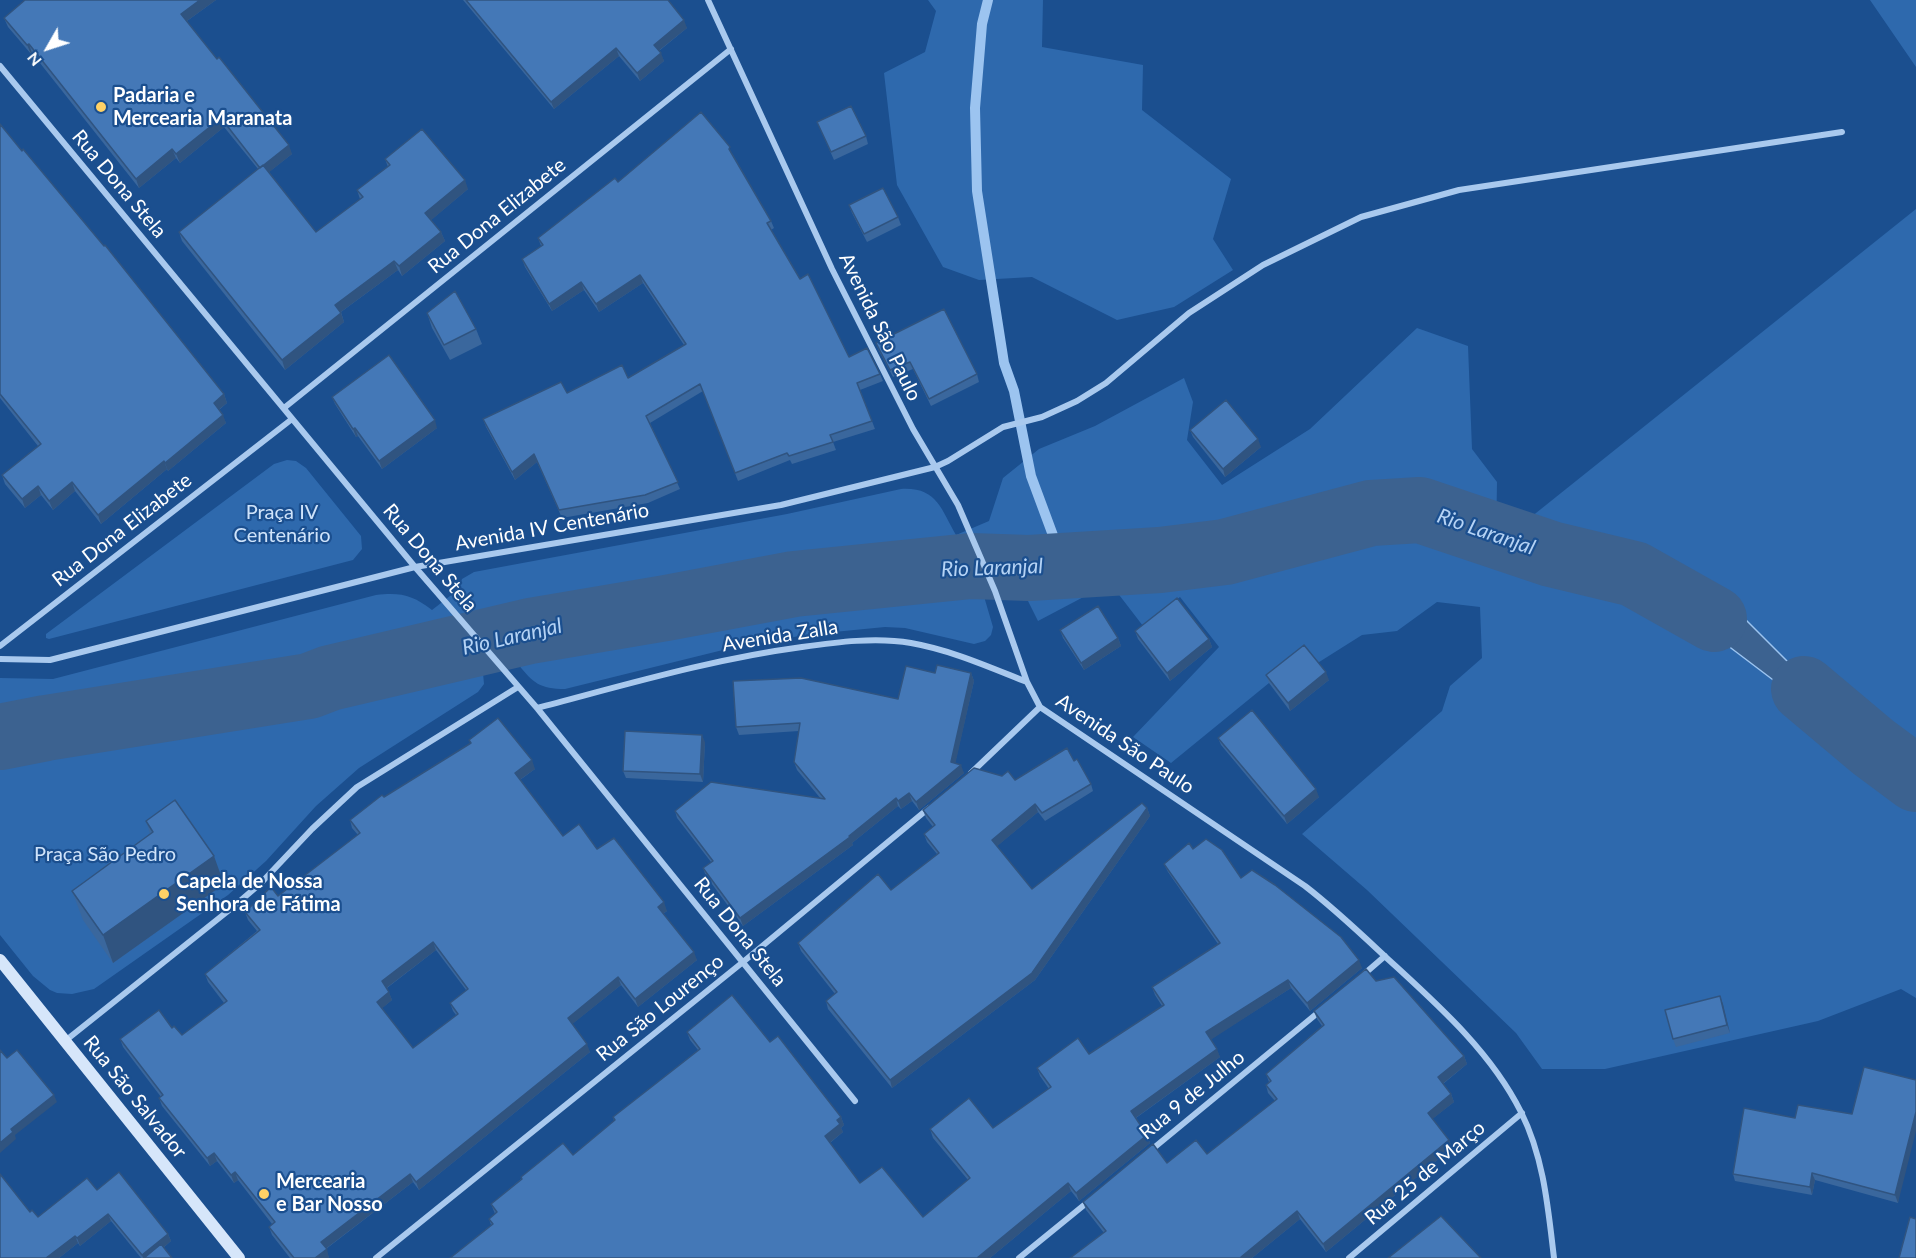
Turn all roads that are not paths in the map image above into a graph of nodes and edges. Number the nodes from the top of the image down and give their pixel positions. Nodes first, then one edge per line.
1 (708, 0) edge
2 (731, 49) junction
3 (0, 66) edge
4 (1842, 132) dead end
5 (284, 408) junction
6 (292, 419) junction
7 (935, 467) junction
8 (415, 567) junction
9 (0, 646) edge
10 (0, 659) edge
11 (1027, 682) junction
12 (518, 687) junction
13 (1040, 707) junction
14 (537, 708) junction
15 (961, 782) edge
16 (934, 804) edge
17 (1385, 956) junction
18 (0, 960) edge
19 (743, 962) junction
20 (1358, 979) edge
21 (1322, 1009) edge
22 (65, 1041) junction
23 (855, 1101) dead end
24 (1522, 1113) junction
25 (1147, 1154) edge
26 (1092, 1198) edge
27 (239, 1258) edge
28 (376, 1258) edge
29 (1019, 1258) edge
30 (1349, 1258) edge
31 (1554, 1258) edge

1 - 2 street, Avenida São Paulo
2 - 5 street, Rua Dona Elizabete
2 - 7 street, Avenida São Paulo
3 - 5 street, Rua Dona Stela
4 - 7 street, Avenida IV Centenário
5 - 6 street, Rua Dona Stela
6 - 8 street, Rua Dona Stela
6 - 9 street, Rua Dona Elizabete
7 - 8 street, Avenida IV Centenário
7 - 11 street, Avenida São Paulo
8 - 10 street, Avenida IV Centenário
8 - 12 street, Rua Dona Stela
11 - 13 street, Avenida São Paulo
11 - 14 street, Avenida Zalla
12 - 14 street, Rua Dona Stela
12 - 22 street
13 - 15 street
13 - 17 street, Avenida São Paulo
14 - 19 street, Rua Dona Stela
16 - 19 street, Rua São Lourenço
17 - 20 street
17 - 24 street, Avenida São Paulo
18 - 22 street, Rua São Salvador
19 - 23 street, Rua Dona Stela
19 - 28 street, Rua São Lourenço
21 - 25 street, Rua 9 de Julho
22 - 27 street, Rua São Salvador
24 - 30 street, Rua 25 de Março
24 - 31 street, Avenida São Paulo
26 - 29 street

